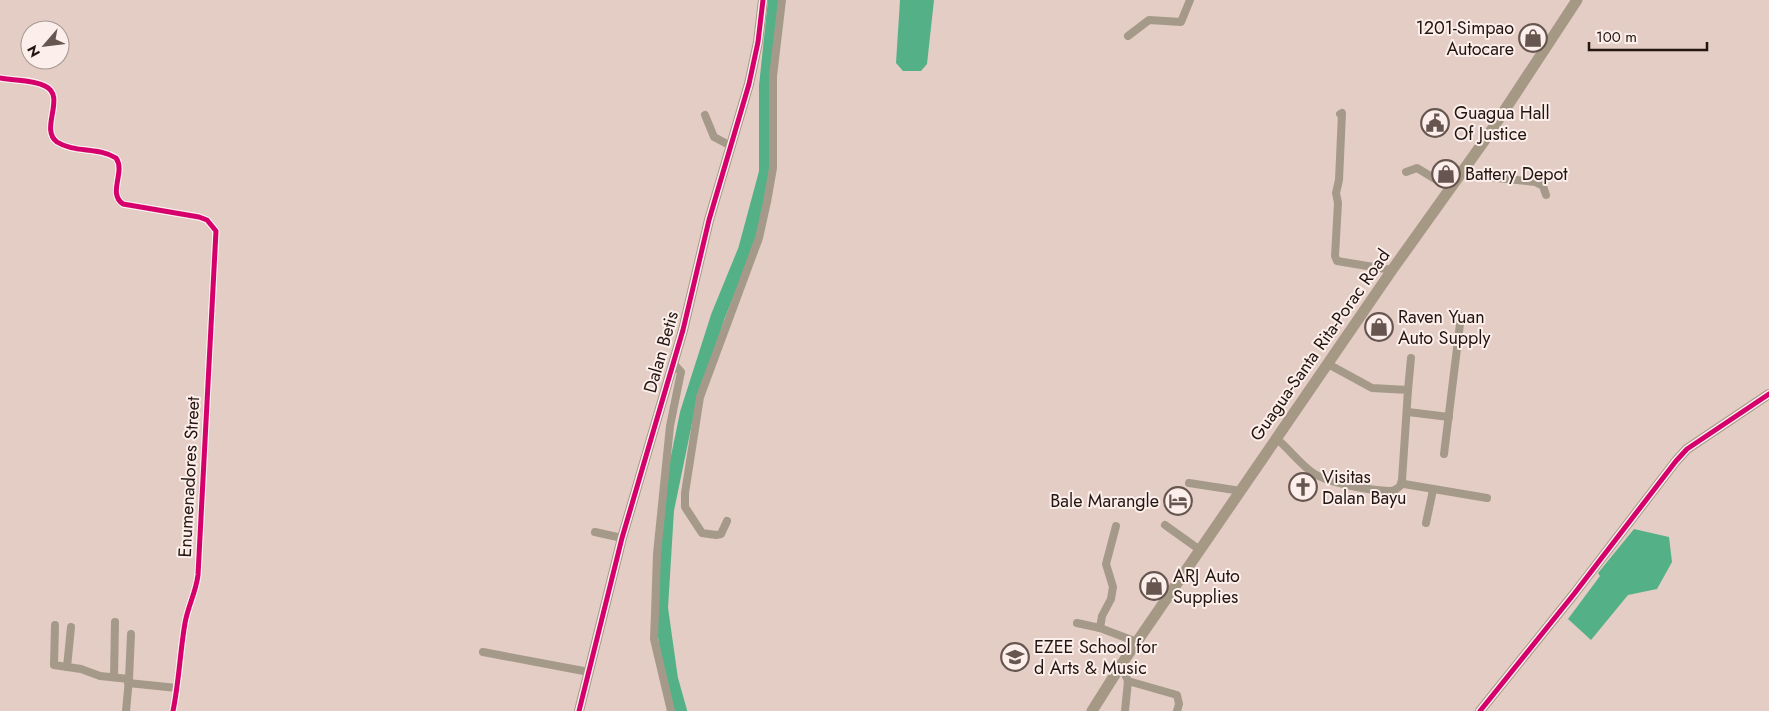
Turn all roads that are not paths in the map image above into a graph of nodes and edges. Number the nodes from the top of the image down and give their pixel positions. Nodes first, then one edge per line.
1 (763, 0) edge
2 (782, 0) edge
3 (1190, 0) edge
4 (1578, 0) edge
5 (1128, 36) dead end
6 (0, 78) edge
7 (1340, 114) dead end
8 (705, 115) dead end
9 (731, 146) junction
10 (1406, 172) dead end
11 (1460, 174) junction
12 (1450, 188) junction
13 (1546, 195) dead end
14 (1392, 270) junction
15 (1461, 316) dead end
16 (1411, 358) dead end
17 (673, 363) junction
18 (1328, 364) junction
19 (1408, 390) junction
20 (1769, 394) edge
21 (1408, 412) junction
22 (1449, 417) junction
23 (1277, 439) junction
24 (1444, 454) dead end
25 (1402, 480) junction
26 (1189, 483) dead end
27 (1433, 490) junction
28 (1241, 491) junction
29 (1487, 498) dead end
30 (726, 521) dead end
31 (1426, 523) dead end
32 (1165, 525) dead end
33 (1116, 526) dead end
34 (595, 532) dead end
35 (622, 538) junction
36 (1200, 550) junction
37 (115, 622) dead end
38 (1077, 623) dead end
39 (55, 625) dead end
40 (71, 627) dead end
41 (1100, 628) junction
42 (132, 634) dead end
43 (1137, 642) junction
44 (483, 652) dead end
45 (1121, 665) junction
46 (66, 667) junction
47 (589, 672) junction
48 (114, 677) junction
49 (129, 681) junction
50 (1128, 681) junction
51 (177, 688) junction
52 (126, 711) edge
53 (173, 711) edge
54 (579, 711) edge
55 (671, 711) edge
56 (1092, 711) edge
57 (1125, 711) edge
58 (1177, 711) edge
59 (1480, 711) edge

1 - 9 street, Dalan Betis
2 - 30 street
3 - 5 street
4 - 11 main road, Guagua-Santa Rita-Porac Road
6 - 51 street, Enumenadores Street
7 - 14 street
8 - 9 street
9 - 17 street, Dalan Betis
10 - 12 street
11 - 12 main road, Guagua-Santa Rita-Porac Road
11 - 13 street
12 - 14 main road, Guagua-Santa Rita-Porac Road
14 - 18 main road, Guagua-Santa Rita-Porac Road
15 - 22 street
16 - 19 street
17 - 35 street, Dalan Betis
17 - 55 street
18 - 19 street
18 - 23 main road, Guagua-Santa Rita-Porac Road
19 - 21 street
20 - 59 street
21 - 22 street
21 - 25 street
22 - 24 street
23 - 25 street
23 - 28 main road, Guagua-Santa Rita-Porac Road
25 - 27 street
26 - 28 street
27 - 29 street
27 - 31 street
28 - 36 main road, Guagua-Santa Rita-Porac Road
32 - 36 street
33 - 41 street
34 - 35 street
35 - 47 street, Dalan Betis
36 - 43 main road, Guagua-Santa Rita-Porac Road
37 - 48 street
38 - 41 street
39 - 46 street
40 - 46 street
41 - 43 street
42 - 49 street
43 - 45 main road, Guagua-Santa Rita-Porac Road
44 - 47 street
45 - 50 street
45 - 56 main road, Guagua-Santa Rita-Porac Road
46 - 48 street
47 - 54 street, Dalan Betis
48 - 49 street
49 - 51 street
49 - 52 street
50 - 57 street
50 - 58 street
51 - 53 street, Enumenadores Street

